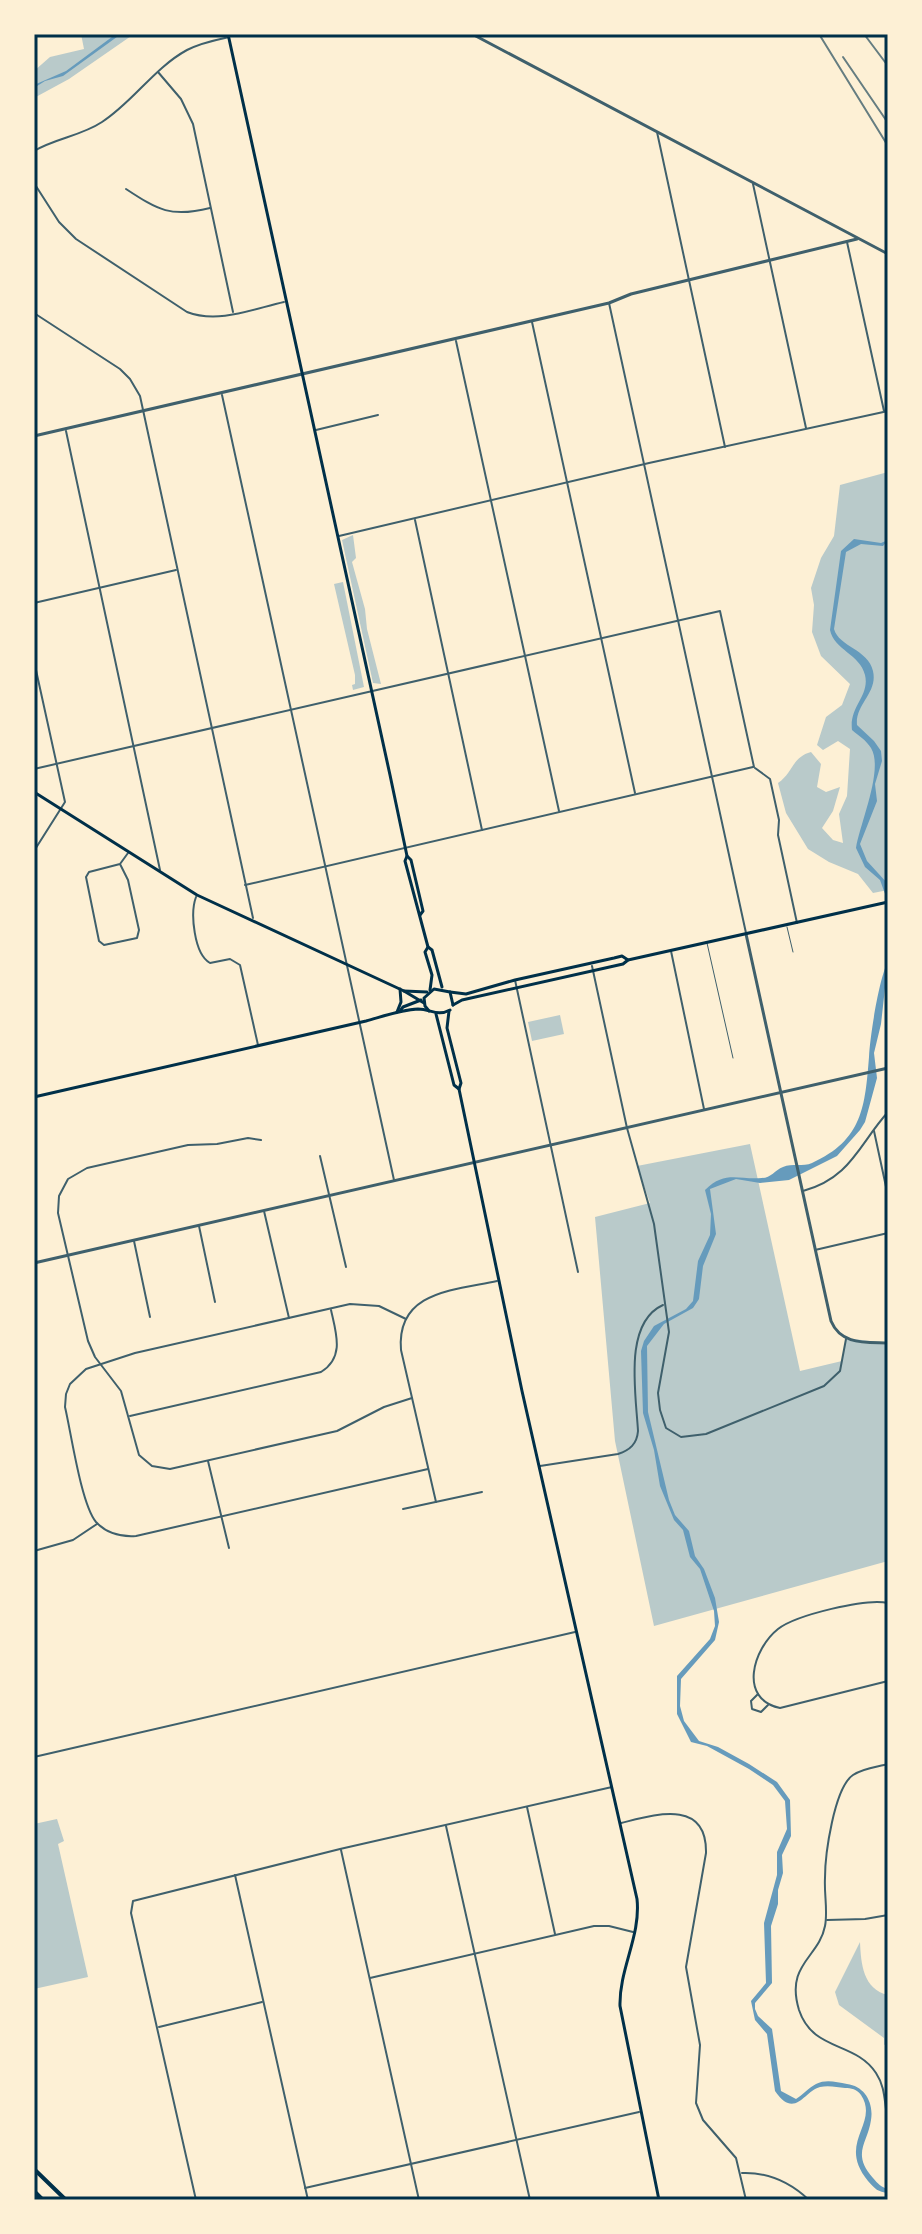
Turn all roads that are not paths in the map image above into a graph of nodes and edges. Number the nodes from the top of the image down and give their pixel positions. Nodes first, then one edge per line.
1 (472, 34) edge
2 (228, 36) edge
3 (158, 72) junction
4 (657, 132) junction
5 (34, 151) edge
6 (34, 183) edge
7 (753, 184) junction
8 (126, 189) dead end
9 (211, 208) junction
10 (857, 239) junction
11 (847, 242) junction
12 (888, 254) edge
13 (769, 261) junction
14 (689, 280) junction
15 (286, 302) junction
16 (609, 303) junction
17 (36, 314) edge
18 (234, 314) junction
19 (34, 320) edge
20 (532, 321) junction
21 (456, 339) junction
22 (302, 375) junction
23 (222, 393) junction
24 (143, 411) junction
25 (886, 412) edge
26 (378, 415) dead end
27 (65, 429) junction
28 (806, 429) junction
29 (315, 430) junction
30 (34, 436) edge
31 (725, 448) junction
32 (644, 464) junction
33 (567, 482) junction
34 (491, 501) junction
35 (414, 519) junction
36 (338, 536) junction
37 (177, 570) junction
38 (99, 588) junction
39 (34, 603) edge
40 (678, 621) junction
41 (601, 639) junction
42 (525, 657) junction
43 (34, 661) edge
44 (448, 674) junction
45 (371, 691) junction
46 (290, 710) junction
47 (212, 728) junction
48 (133, 746) junction
49 (57, 763) junction
50 (754, 767) junction
51 (34, 769) edge
52 (712, 777) junction
53 (34, 792) edge
54 (636, 795) junction
55 (61, 810) junction
56 (559, 813) junction
57 (482, 830) junction
58 (405, 848) junction
59 (34, 851) edge
60 (128, 852) junction
61 (120, 864) junction
62 (324, 867) junction
63 (160, 871) junction
64 (245, 885) junction
65 (197, 895) junction
66 (888, 902) edge
67 (253, 922) junction
68 (797, 923) junction
69 (787, 925) junction
70 (746, 934) junction
71 (707, 943) junction
72 (428, 947) junction
73 (671, 951) junction
74 (793, 952) dead end
75 (628, 960) junction
76 (345, 965) junction
77 (592, 968) junction
78 (515, 980) junction
79 (443, 988) junction
80 (517, 988) junction
81 (402, 990) junction
82 (428, 991) junction
83 (450, 992) junction
84 (423, 1000) junction
85 (453, 1005) junction
86 (450, 1010) junction
87 (399, 1011) junction
88 (429, 1011) junction
89 (436, 1014) junction
90 (358, 1023) junction
91 (258, 1046) junction
92 (733, 1058) dead end
93 (888, 1068) edge
94 (459, 1089) junction
95 (781, 1092) junction
96 (34, 1097) edge
97 (704, 1110) junction
98 (888, 1112) edge
99 (627, 1128) junction
100 (874, 1130) junction
101 (261, 1140) dead end
102 (551, 1145) junction
103 (320, 1156) dead end
104 (473, 1162) junction
105 (394, 1180) junction
106 (802, 1191) junction
107 (329, 1195) junction
108 (888, 1196) edge
109 (263, 1210) junction
110 (198, 1225) junction
111 (888, 1233) edge
112 (133, 1240) junction
113 (815, 1250) junction
114 (68, 1255) junction
115 (34, 1263) edge
116 (346, 1267) dead end
117 (578, 1272) dead end
118 (498, 1281) junction
119 (215, 1302) dead end
120 (664, 1305) junction
121 (330, 1309) junction
122 (150, 1317) dead end
123 (289, 1318) junction
124 (406, 1319) junction
125 (846, 1338) junction
126 (888, 1343) edge
127 (101, 1364) junction
128 (412, 1398) junction
129 (129, 1416) junction
130 (208, 1460) junction
131 (539, 1466) junction
132 (428, 1469) junction
133 (482, 1492) dead end
134 (436, 1502) junction
135 (403, 1509) dead end
136 (221, 1516) junction
137 (98, 1524) junction
138 (229, 1548) dead end
139 (34, 1551) edge
140 (888, 1603) edge
141 (576, 1632) junction
142 (888, 1681) edge
143 (758, 1694) junction
144 (768, 1704) junction
145 (34, 1757) edge
146 (888, 1764) edge
147 (613, 1787) junction
148 (527, 1806) junction
149 (621, 1823) junction
150 (445, 1825) junction
151 (340, 1849) junction
152 (235, 1874) junction
153 (888, 1915) edge
154 (826, 1920) junction
155 (635, 1932) junction
156 (555, 1935) junction
157 (475, 1954) junction
158 (369, 1979) junction
159 (263, 2002) junction
160 (158, 2027) junction
161 (641, 2112) junction
162 (888, 2120) edge
163 (516, 2139) junction
164 (410, 2164) junction
165 (34, 2169) edge
166 (740, 2173) junction
167 (305, 2188) junction
168 (34, 2191) edge
169 (43, 2200) edge
170 (66, 2200) edge
171 (196, 2200) edge
172 (308, 2200) edge
173 (419, 2200) edge
174 (530, 2200) edge
175 (659, 2200) edge
176 (746, 2200) edge
177 (809, 2200) edge

1 - 4 street
2 - 3 street
2 - 15 main road
3 - 5 street
3 - 9 street
4 - 7 street
4 - 14 street
6 - 18 street
7 - 10 street
7 - 13 street
8 - 9 street
9 - 18 street
10 - 11 street
10 - 12 street
11 - 13 street
11 - 25 street
13 - 14 street
13 - 28 street
14 - 16 street
14 - 31 street
15 - 18 street
15 - 22 main road
16 - 20 street
16 - 32 street
17 - 19 street
17 - 24 street
20 - 21 street
20 - 33 street
21 - 22 street
21 - 34 street
22 - 23 street
22 - 29 main road
23 - 24 street
23 - 46 street
24 - 27 street
24 - 37 street
25 - 28 street
26 - 29 street
27 - 30 street
27 - 38 street
28 - 31 street
29 - 36 main road
31 - 32 street
32 - 33 street
32 - 40 street
33 - 34 street
33 - 41 street
34 - 35 street
34 - 42 street
35 - 36 street
35 - 44 street
36 - 45 main road
37 - 38 street
37 - 47 street
38 - 39 street
38 - 48 street
40 - 41 street
40 - 50 street
40 - 52 street
41 - 42 street
41 - 54 street
42 - 44 street
42 - 56 street
43 - 49 street
44 - 45 street
44 - 57 street
45 - 46 street
45 - 58 main road
46 - 47 street
46 - 62 street
47 - 48 street
47 - 64 street
48 - 49 street
48 - 63 street
49 - 51 street
49 - 55 street
50 - 52 street
50 - 68 street
52 - 54 street
52 - 70 street
53 - 55 main road
54 - 56 street
55 - 59 street
55 - 60 main road
56 - 57 street
57 - 58 street
58 - 62 street
58 - 72 main road
60 - 61 street
60 - 63 main road
61 - 61 street
62 - 64 street
62 - 76 street
63 - 65 main road
64 - 67 street
65 - 67 main road
65 - 91 street
66 - 68 main road
67 - 76 main road
68 - 69 main road
69 - 70 main road
69 - 74 lane
70 - 71 main road
70 - 95 street
71 - 73 main road
71 - 92 lane
72 - 79 main road
72 - 82 main road
73 - 75 main road
73 - 97 street
75 - 77 main road
75 - 78 main road
76 - 81 main road
76 - 90 street
77 - 80 main road
77 - 99 street
78 - 80 street
78 - 83 main road
79 - 82 main road
79 - 83 main road
80 - 85 main road
80 - 102 street
81 - 82 main road
81 - 84 main road
81 - 87 main road
82 - 84 main road
83 - 85 main road
84 - 87 main road
84 - 88 main road
85 - 86 main road
86 - 89 main road
86 - 94 main road
87 - 88 main road
87 - 90 main road
88 - 89 main road
89 - 94 main road
90 - 91 main road
90 - 105 street
91 - 96 main road
93 - 95 street
94 - 104 main road
95 - 97 street
95 - 106 street
97 - 99 street
98 - 100 street
99 - 102 street
99 - 120 street
100 - 106 street
100 - 108 street
101 - 114 street
102 - 104 street
102 - 117 street
103 - 107 street
104 - 105 street
104 - 118 main road
105 - 107 street
106 - 113 street
107 - 109 street
107 - 116 street
109 - 110 street
109 - 123 street
110 - 112 street
110 - 119 street
111 - 113 street
112 - 114 street
112 - 122 street
113 - 125 street
114 - 115 street
114 - 127 street
118 - 124 street
118 - 131 main road
120 - 125 street
120 - 131 street
121 - 123 street
121 - 124 street
121 - 129 street
123 - 127 street
124 - 128 street
125 - 126 street
127 - 129 street
127 - 137 street
128 - 130 street
128 - 132 street
129 - 130 street
130 - 136 street
131 - 141 main road
132 - 134 street
132 - 136 street
133 - 134 street
134 - 135 street
136 - 137 street
136 - 138 street
137 - 139 street
140 - 143 street
141 - 145 street
141 - 147 main road
142 - 144 street
143 - 144 street
143 - 144 street
146 - 154 street
147 - 148 street
147 - 149 main road
148 - 150 street
148 - 156 street
149 - 155 main road
149 - 166 street
150 - 151 street
150 - 157 street
151 - 152 street
151 - 158 street
152 - 159 street
152 - 160 street
153 - 154 street
154 - 162 street
155 - 156 street
155 - 161 main road
156 - 157 street
157 - 158 street
157 - 163 street
158 - 164 street
159 - 160 street
159 - 167 street
160 - 171 street
161 - 163 street
161 - 175 main road
163 - 164 street
163 - 174 street
164 - 167 street
164 - 173 street
165 - 170 highway
166 - 176 street
166 - 177 street
167 - 172 street
168 - 169 highway

